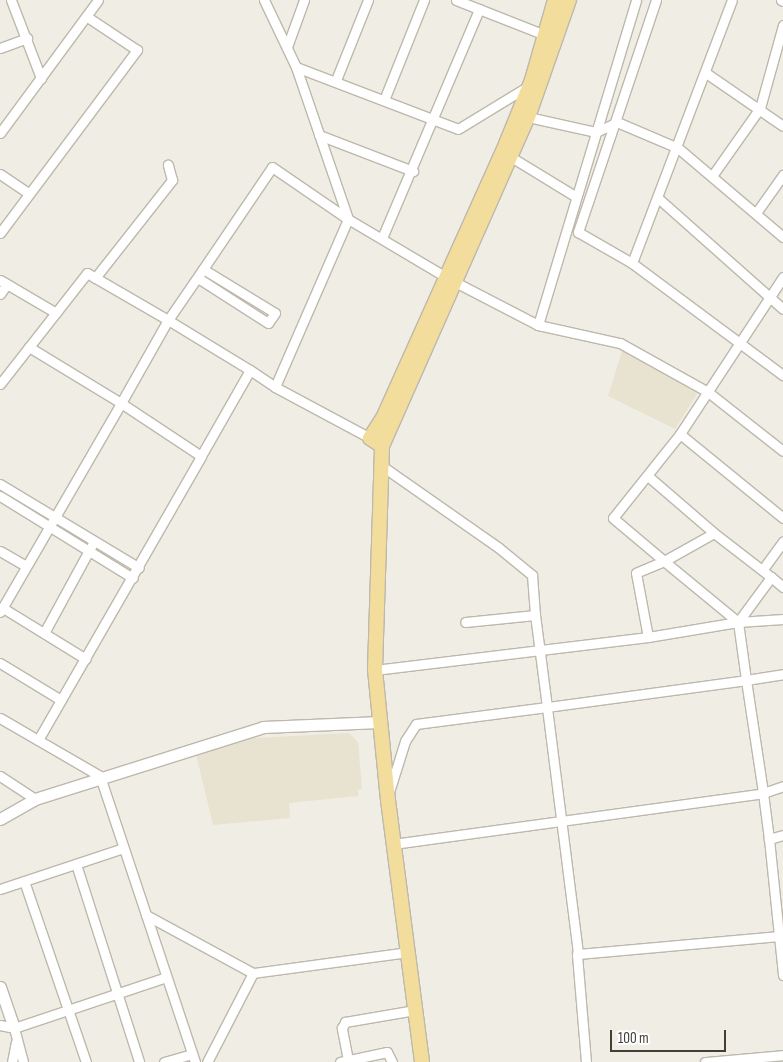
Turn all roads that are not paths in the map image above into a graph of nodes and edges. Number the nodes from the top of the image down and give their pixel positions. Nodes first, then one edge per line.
1 (11, 0) edge
2 (98, 0) edge
3 (264, 0) edge
4 (304, 0) edge
5 (368, 0) edge
6 (424, 0) edge
7 (456, 0) edge
8 (555, 0) edge
9 (569, 0) edge
10 (636, 0) edge
11 (656, 0) edge
12 (732, 0) edge
13 (479, 9) junction
14 (86, 16) junction
15 (783, 25) edge
16 (545, 35) junction
17 (27, 38) junction
18 (287, 47) junction
19 (0, 48) edge
20 (296, 67) junction
21 (706, 73) junction
22 (41, 78) junction
23 (336, 80) junction
24 (530, 85) junction
25 (384, 100) junction
26 (760, 108) junction
27 (528, 118) junction
28 (434, 120) junction
29 (617, 122) junction
30 (783, 126) edge
31 (596, 132) junction
32 (0, 133) edge
33 (319, 135) junction
34 (678, 148) junction
35 (511, 157) junction
36 (168, 165) dead end
37 (413, 171) junction
38 (0, 174) edge
39 (783, 175) edge
40 (712, 176) junction
41 (28, 193) junction
42 (575, 196) junction
43 (658, 198) junction
44 (756, 213) junction
45 (348, 219) junction
46 (566, 226) junction
47 (578, 232) junction
48 (0, 233) edge
49 (783, 237) edge
50 (382, 238) junction
51 (632, 263) junction
52 (203, 269) junction
53 (783, 277) edge
54 (95, 278) junction
55 (198, 278) junction
56 (451, 279) junction
57 (3, 282) edge
58 (0, 294) edge
59 (770, 298) junction
60 (783, 309) edge
61 (56, 313) junction
62 (168, 320) junction
63 (538, 325) junction
64 (738, 341) junction
65 (29, 347) junction
66 (250, 370) junction
67 (783, 375) edge
68 (0, 384) edge
69 (275, 387) junction
70 (708, 392) junction
71 (120, 404) junction
72 (680, 434) junction
73 (370, 438) junction
74 (382, 446) junction
75 (783, 451) edge
76 (201, 456) junction
77 (382, 466) junction
78 (649, 477) junction
79 (0, 484) edge
80 (0, 496) edge
81 (54, 516) junction
82 (783, 518) edge
83 (48, 525) junction
84 (714, 533) junction
85 (94, 540) junction
86 (783, 541) edge
87 (90, 550) junction
88 (0, 551) edge
89 (664, 561) junction
90 (26, 566) junction
91 (139, 568) junction
92 (763, 569) junction
93 (771, 577) junction
94 (133, 578) junction
95 (783, 587) edge
96 (1, 610) edge
97 (535, 615) junction
98 (783, 619) edge
99 (464, 622) dead end
100 (738, 622) junction
101 (44, 633) junction
102 (648, 637) junction
103 (541, 648) junction
104 (86, 659) junction
105 (0, 663) edge
106 (375, 670) junction
107 (783, 674) edge
108 (746, 680) junction
109 (61, 700) junction
110 (548, 707) junction
111 (0, 718) edge
112 (380, 722) junction
113 (38, 740) junction
114 (0, 776) edge
115 (100, 776) junction
116 (783, 786) edge
117 (764, 793) junction
118 (35, 798) junction
119 (388, 800) junction
120 (0, 820) edge
121 (560, 820) junction
122 (783, 835) edge
123 (769, 839) junction
124 (393, 844) junction
125 (123, 848) junction
126 (76, 864) junction
127 (24, 881) junction
128 (0, 889) edge
129 (146, 914) junction
130 (781, 941) edge
131 (408, 952) junction
132 (578, 954) junction
133 (253, 973) junction
134 (783, 975) edge
135 (166, 977) junction
136 (0, 987) edge
137 (119, 995) junction
138 (70, 1010) junction
139 (415, 1010) junction
140 (0, 1025) edge
141 (14, 1028) junction
142 (16, 1042) junction
143 (783, 1055) edge
144 (193, 1058) edge
145 (344, 1061) edge
146 (12, 1062) edge
147 (23, 1062) edge
148 (86, 1062) edge
149 (139, 1062) edge
150 (164, 1062) edge
151 (207, 1062) edge
152 (392, 1062) edge
153 (422, 1062) edge
154 (586, 1062) edge
155 (705, 1062) edge

1 - 17 street
2 - 14 street
3 - 18 street
4 - 18 street
5 - 23 street
6 - 25 street
7 - 13 street
8 - 16 main road
9 - 27 main road
10 - 31 street
11 - 29 street
12 - 21 street
13 - 16 street
13 - 28 street
14 - 22 street
14 - 41 street
15 - 26 street
16 - 24 main road
17 - 19 street
17 - 22 street
18 - 20 street
20 - 23 street
20 - 33 street
21 - 26 street
21 - 34 street
22 - 32 street
23 - 25 street
24 - 28 street
24 - 56 main road
25 - 28 street
26 - 30 street
26 - 40 street
27 - 31 street
27 - 35 main road
28 - 37 street
29 - 31 street
29 - 34 street
29 - 47 street
31 - 42 street
33 - 37 street
33 - 45 street
34 - 40 street
34 - 43 street
35 - 42 street
35 - 56 main road
36 - 54 street
37 - 50 street
38 - 41 street
39 - 44 street
40 - 44 street
41 - 48 street
42 - 46 street
43 - 51 street
43 - 59 street
44 - 49 street
45 - 50 street
45 - 52 street
45 - 69 street
46 - 47 street
46 - 63 street
47 - 51 street
50 - 56 street
51 - 64 street
52 - 55 street
52 - 55 street
53 - 59 street
54 - 61 street
54 - 62 street
55 - 62 street
56 - 63 street
56 - 73 main road
56 - 74 main road
57 - 58 street
57 - 61 street
59 - 60 street
59 - 64 street
61 - 65 street
62 - 66 street
62 - 71 street
63 - 70 street
64 - 67 street
64 - 70 street
65 - 68 street
65 - 71 street
66 - 69 street
66 - 76 street
69 - 73 street
70 - 72 street
70 - 75 street
71 - 76 street
71 - 81 street
72 - 78 street
72 - 82 street
73 - 74 main road
74 - 77 main road
76 - 91 street
77 - 97 street
77 - 106 main road
78 - 84 street
78 - 89 street
79 - 81 street
80 - 83 street
81 - 83 street
81 - 85 street
83 - 87 street
83 - 90 street
84 - 89 street
84 - 92 street
85 - 87 street
85 - 91 street
86 - 92 street
87 - 94 street
87 - 101 street
88 - 90 street
89 - 100 street
89 - 102 street
90 - 96 street
91 - 94 street
92 - 93 street
93 - 95 street
93 - 100 street
94 - 104 street
96 - 101 street
97 - 99 street
97 - 103 street
98 - 100 street
100 - 102 street
100 - 108 street
101 - 104 street
102 - 103 street
103 - 106 street
103 - 110 street
104 - 109 street
105 - 109 street
106 - 112 main road
107 - 108 street
108 - 110 street
108 - 117 street
109 - 113 street
110 - 119 street
110 - 121 street
111 - 113 street
112 - 115 street
112 - 119 main road
113 - 115 street
114 - 118 street
115 - 118 street
115 - 125 street
116 - 117 street
117 - 121 street
117 - 123 street
118 - 120 street
119 - 124 main road
121 - 124 street
121 - 132 street
122 - 123 street
123 - 130 street
124 - 131 main road
125 - 126 street
125 - 129 street
126 - 127 street
126 - 137 street
127 - 128 street
127 - 138 street
129 - 133 street
129 - 135 street
130 - 132 street
130 - 134 street
131 - 133 street
131 - 139 main road
132 - 154 street
133 - 151 street
135 - 137 street
135 - 144 street
136 - 141 street
137 - 138 street
137 - 149 street
138 - 141 street
138 - 148 street
139 - 145 street
139 - 153 main road
140 - 141 street
141 - 142 street
142 - 146 street
142 - 147 street
143 - 155 street
144 - 150 street
145 - 152 street

